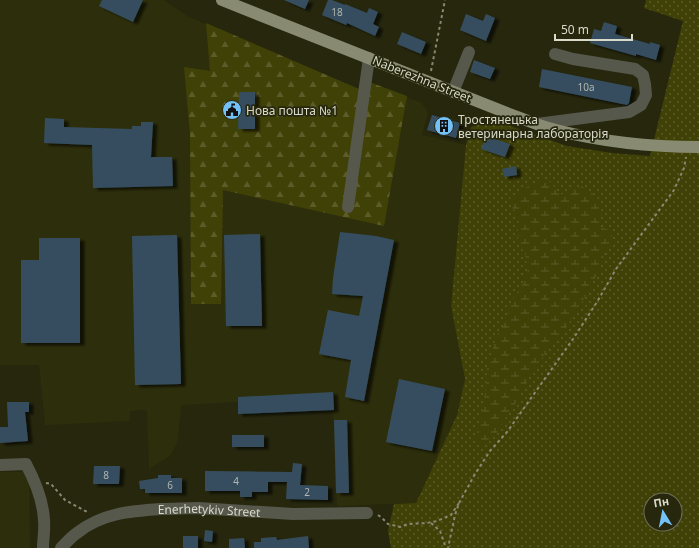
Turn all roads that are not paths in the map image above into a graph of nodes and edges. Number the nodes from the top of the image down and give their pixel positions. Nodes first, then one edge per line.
1 (222, 0) edge
2 (469, 52) dead end
3 (555, 54) dead end
4 (369, 58) junction
5 (453, 92) junction
6 (537, 124) junction
7 (696, 147) edge
8 (348, 207) dead end
9 (0, 465) edge
10 (367, 513) road end
11 (43, 548) edge
12 (62, 548) edge

1 - 4 main road, Naberezhna Street
2 - 5 street
3 - 6 street
4 - 5 main road, Naberezhna Street
4 - 8 street
5 - 6 main road, Naberezhna Street
6 - 7 main road, Naberezhna Street
9 - 11 street
10 - 12 street, Enerhetykiv Street

